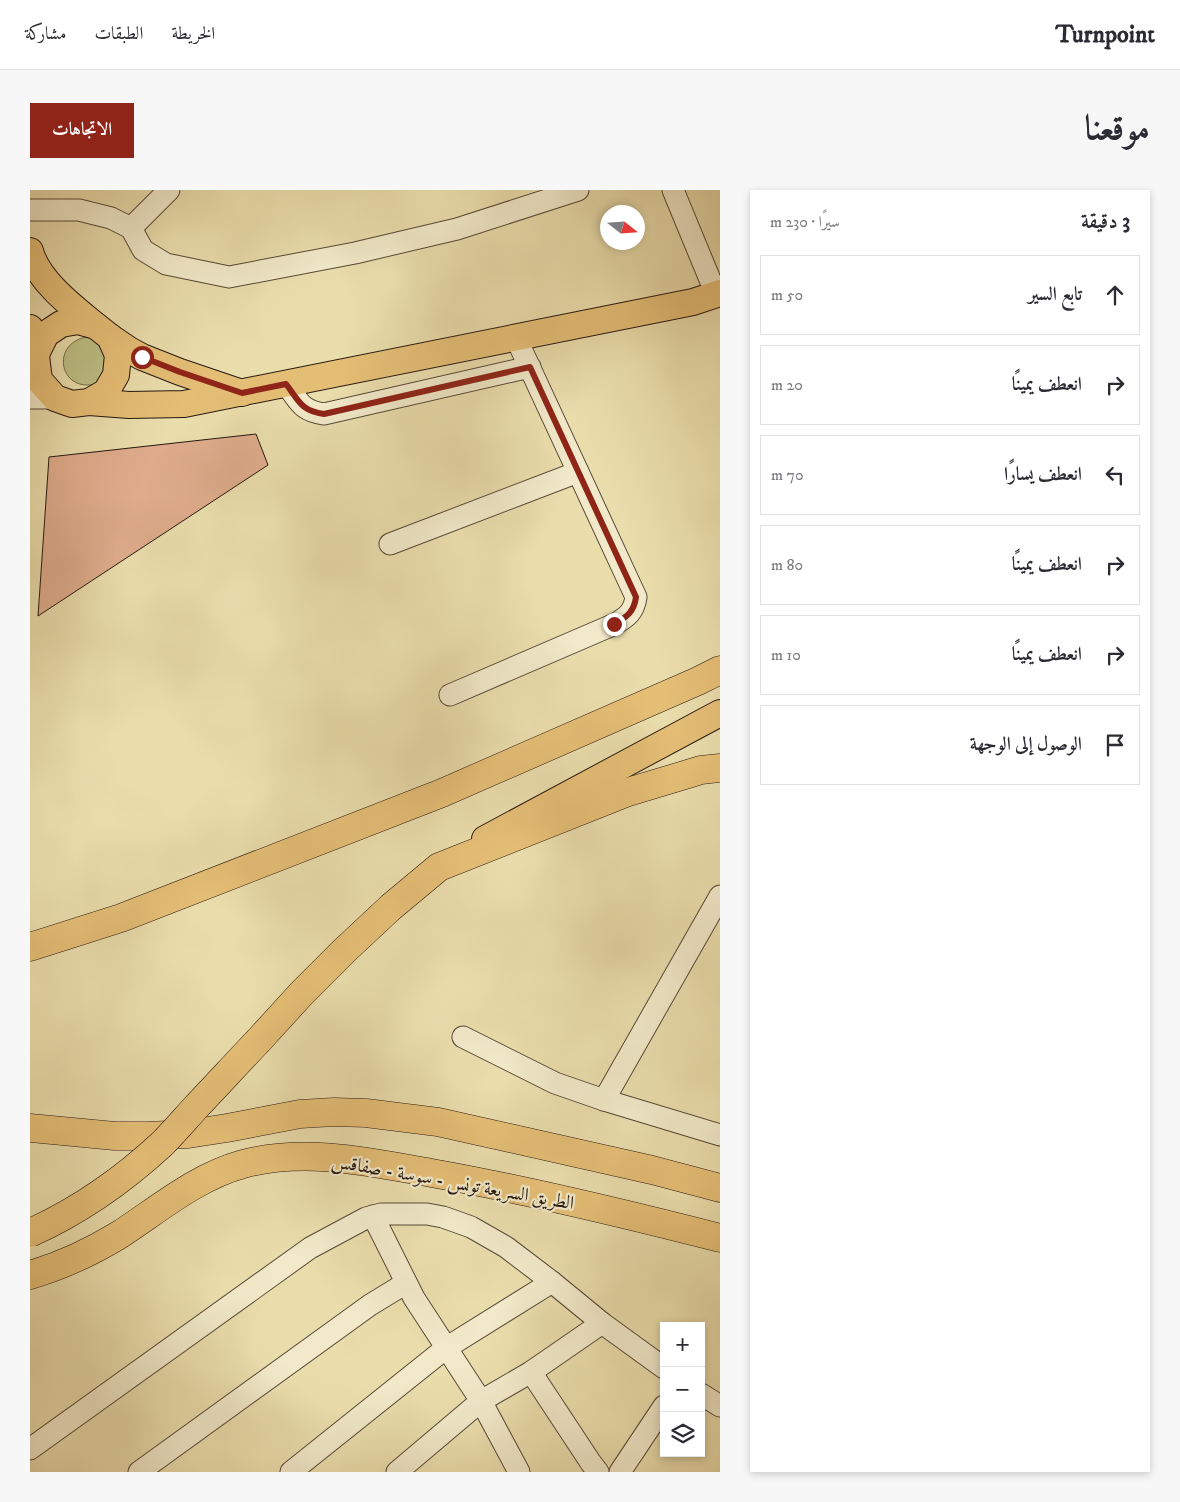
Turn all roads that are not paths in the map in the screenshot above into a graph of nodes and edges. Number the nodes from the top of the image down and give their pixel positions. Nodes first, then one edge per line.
1 (169, 190) edge
2 (673, 190) edge
3 (568, 192) edge
4 (30, 210) edge
5 (131, 228) junction
6 (30, 251) edge
7 (712, 299) edge
8 (103, 332) junction
9 (516, 338) junction
10 (33, 349) edge
11 (530, 367) junction
12 (286, 384) junction
13 (242, 393) junction
14 (43, 398) edge
15 (89, 402) junction
16 (578, 472) junction
17 (390, 544) dead end
18 (720, 670) edge
19 (450, 695) dead end
20 (720, 713) edge
21 (720, 768) edge
22 (440, 867) junction
23 (720, 896) edge
24 (30, 947) edge
25 (464, 1037) dead end
26 (604, 1100) junction
27 (30, 1128) edge
28 (720, 1135) edge
29 (720, 1188) edge
30 (373, 1216) junction
31 (30, 1233) edge
32 (720, 1238) edge
33 (30, 1275) edge
34 (552, 1282) junction
35 (406, 1283) junction
36 (602, 1323) junction
37 (446, 1348) junction
38 (663, 1367) edge
39 (531, 1372) junction
40 (705, 1397) edge
41 (481, 1401) junction
42 (720, 1406) edge
43 (660, 1412) edge
44 (30, 1449) edge
45 (139, 1472) edge
46 (291, 1472) edge
47 (397, 1472) edge
48 (519, 1472) edge
49 (598, 1472) edge
50 (620, 1472) edge

1 - 5 street
2 - 7 street
3 - 5 street
4 - 5 street
6 - 8 main road
7 - 9 main road
8 - 10 main road
8 - 13 main road
8 - 15 main road
9 - 11 street
9 - 12 main road
10 - 14 main road
11 - 12 street
11 - 16 street
12 - 13 main road
13 - 15 main road
14 - 15 main road
16 - 17 street
16 - 19 street
18 - 24 highway
20 - 22 main road
21 - 22 highway
22 - 31 highway, bridge
23 - 26 street
25 - 26 street
26 - 28 street
27 - 29 highway
30 - 34 street
30 - 35 street
30 - 44 street
32 - 33 highway, الطريق السريعة تونس - سوسة - صفاقس
34 - 36 street
34 - 37 street
35 - 37 street
35 - 45 street
36 - 38 street
36 - 39 street
37 - 41 street
37 - 46 street
39 - 41 street
39 - 49 street
40 - 42 street
41 - 47 street
41 - 48 street
43 - 50 street

